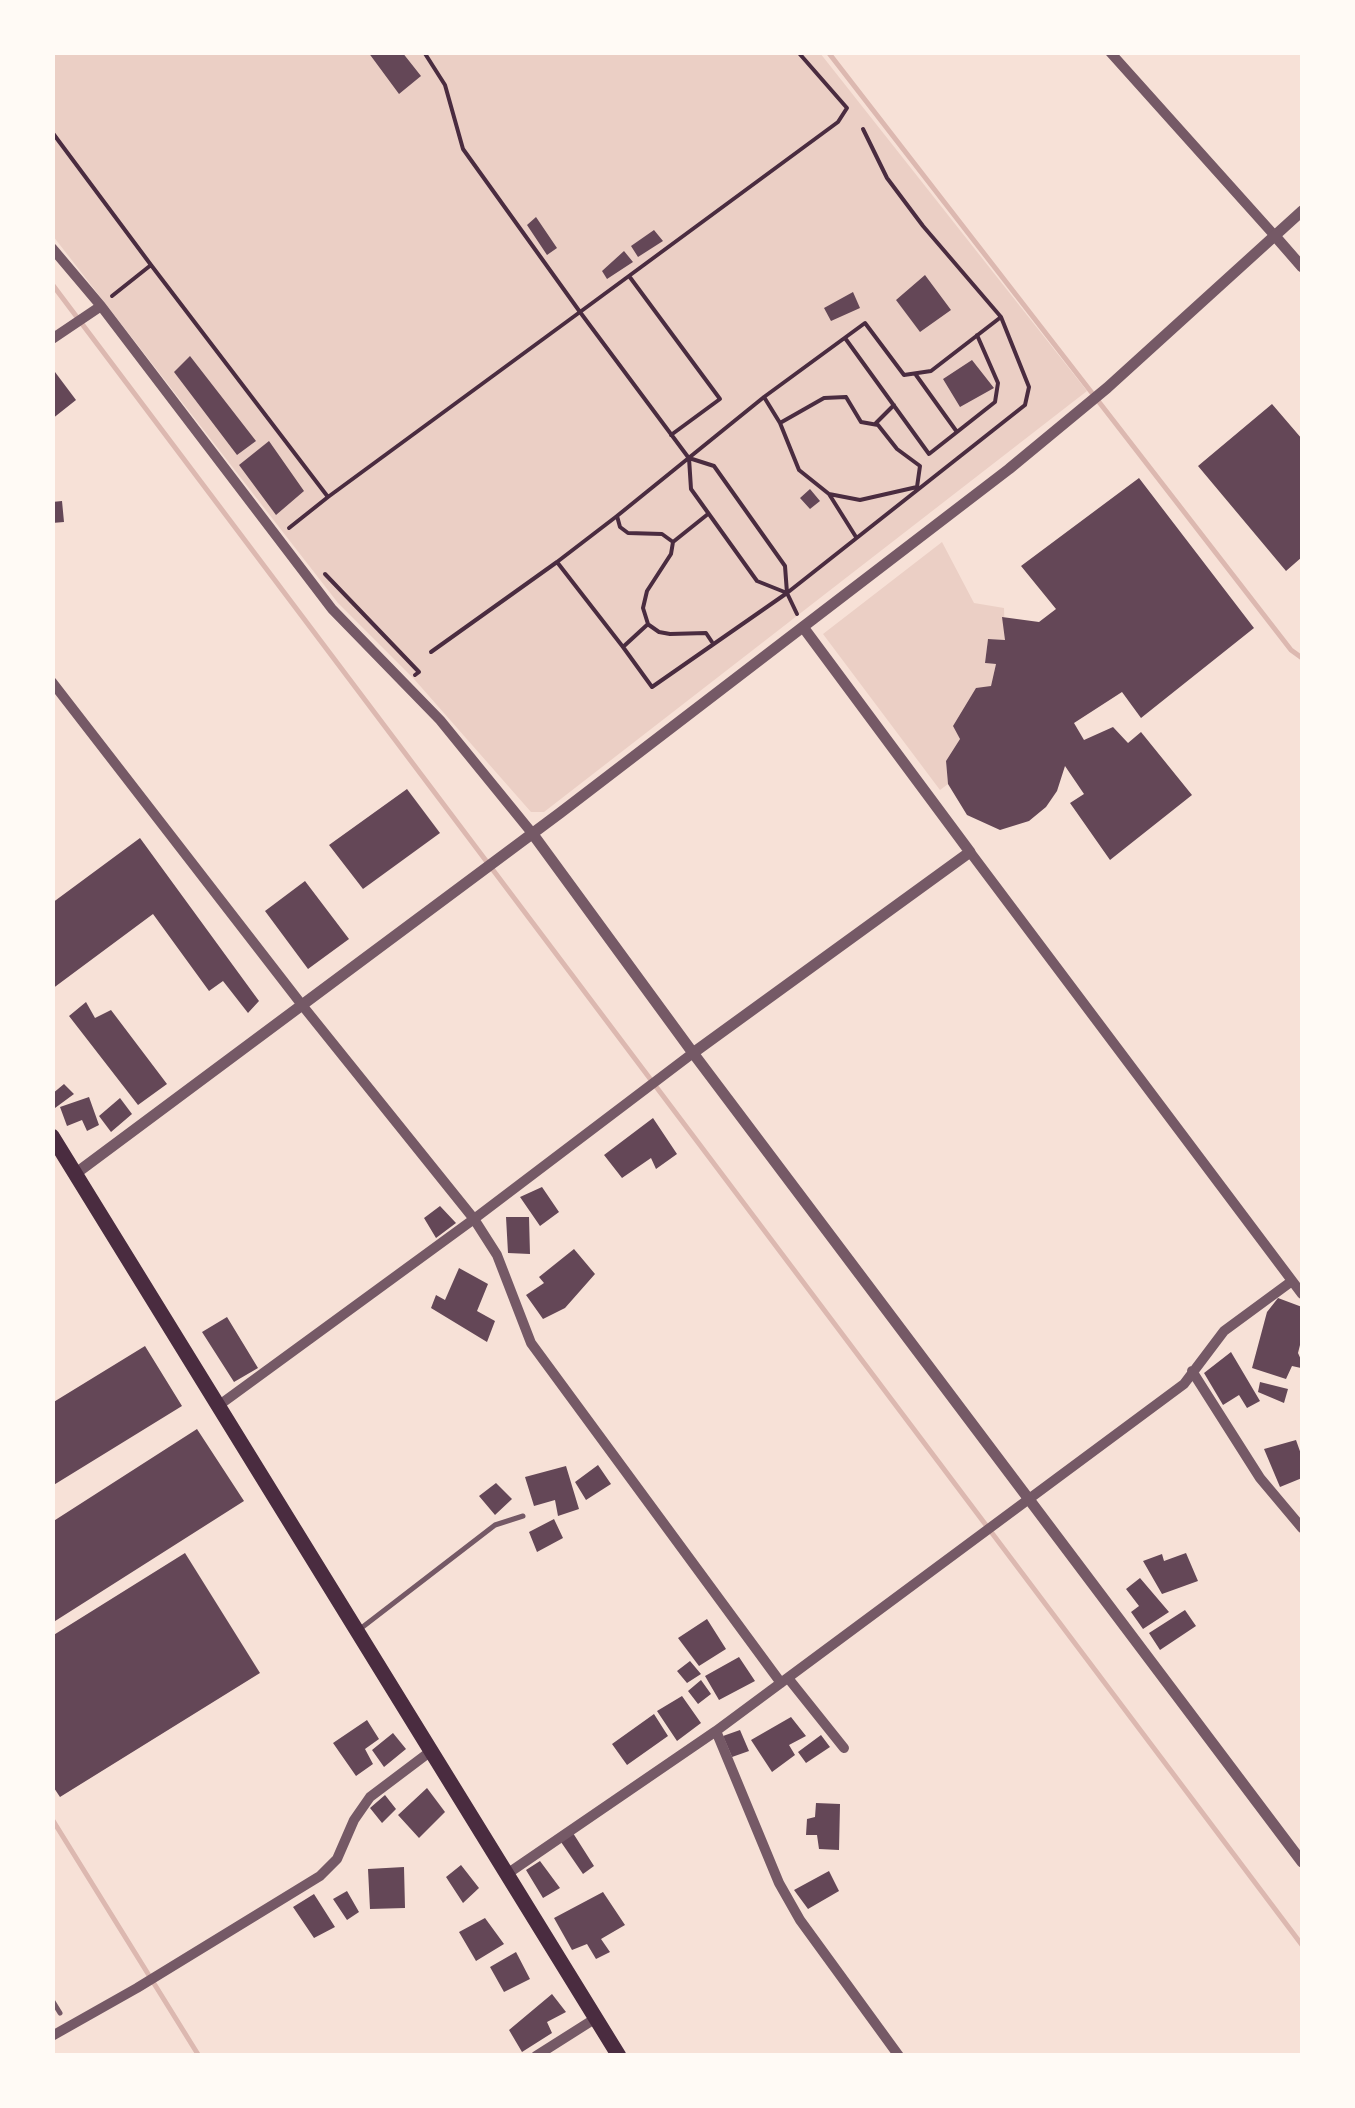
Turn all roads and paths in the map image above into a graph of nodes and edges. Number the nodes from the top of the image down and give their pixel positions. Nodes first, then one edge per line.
1 (424, 52) edge
2 (798, 52) edge
3 (1110, 52) edge
4 (862, 129) dead end
5 (52, 132) edge
6 (1302, 212) edge
7 (1275, 236) junction
8 (52, 248) edge
9 (151, 264) junction
10 (1302, 266) edge
11 (630, 276) junction
12 (101, 306) junction
13 (580, 312) junction
14 (1001, 317) junction
15 (977, 335) junction
16 (845, 338) junction
17 (52, 339) edge
18 (914, 374) junction
19 (764, 397) junction
20 (894, 406) junction
21 (780, 423) junction
22 (874, 424) junction
23 (957, 432) junction
24 (672, 435) junction
25 (688, 458) junction
26 (917, 488) junction
27 (829, 494) junction
28 (328, 497) junction
29 (708, 514) junction
30 (617, 516) junction
31 (288, 528) dead end
32 (856, 537) junction
33 (672, 542) junction
34 (557, 562) junction
35 (325, 574) dead end
36 (787, 593) junction
37 (648, 624) junction
38 (803, 627) junction
39 (712, 642) junction
40 (623, 647) junction
41 (431, 652) dead end
42 (52, 682) edge
43 (404, 683) junction
44 (532, 832) junction
45 (970, 852) junction
46 (302, 1004) junction
47 (693, 1053) junction
48 (52, 1136) edge
49 (75, 1174) junction
50 (474, 1220) junction
51 (1292, 1281) junction
52 (1302, 1294) edge
53 (1192, 1371) junction
54 (218, 1406) junction
55 (1030, 1500) junction
56 (523, 1516) dead end
57 (1302, 1528) edge
58 (358, 1631) junction
59 (785, 1680) junction
60 (716, 1731) junction
61 (844, 1748) dead end
62 (431, 1751) junction
63 (1302, 1862) edge
64 (507, 1874) junction
65 (52, 2000) edge
66 (60, 2013) dead end
67 (596, 2018) junction
68 (52, 2036) edge
69 (536, 2056) edge
70 (619, 2056) edge
71 (899, 2056) edge

1 - 13 path
2 - 11 path
3 - 7 street
4 - 14 path
5 - 9 path
6 - 7 street
7 - 10 street
7 - 38 street
8 - 12 street
9 - 12 path
9 - 28 path
11 - 13 path
11 - 24 path
12 - 17 street
12 - 43 street
13 - 24 path
13 - 28 path
14 - 15 path
14 - 26 path
15 - 18 path
15 - 23 path
16 - 18 path
16 - 19 path
16 - 20 path
18 - 23 path
19 - 21 path
19 - 25 path
20 - 22 path
20 - 23 path
21 - 22 path
21 - 27 path
22 - 26 path
24 - 25 path
25 - 29 path
25 - 30 path
25 - 36 path
26 - 27 path
26 - 32 path
27 - 32 path
28 - 31 path
29 - 33 path
29 - 36 path
30 - 33 path
30 - 34 path
32 - 36 path
33 - 37 path
34 - 40 path
34 - 41 path
35 - 43 path
36 - 38 path
36 - 39 path
37 - 39 path
37 - 40 path
38 - 44 street
38 - 45 street
39 - 40 path
42 - 46 street
43 - 44 street
44 - 46 street
44 - 47 street
45 - 47 street
45 - 51 street
46 - 49 street
46 - 50 street
47 - 50 street
47 - 55 street
48 - 49 main road
49 - 54 main road
50 - 54 street
50 - 59 street
51 - 52 street
51 - 53 street
53 - 55 street
53 - 57 street
54 - 58 main road
55 - 59 street
55 - 63 street
56 - 58 lane
58 - 62 main road
59 - 60 street
59 - 61 street
60 - 64 street
60 - 71 street
62 - 64 main road
62 - 68 street
64 - 67 main road
65 - 66 lane
67 - 69 street
67 - 70 main road

